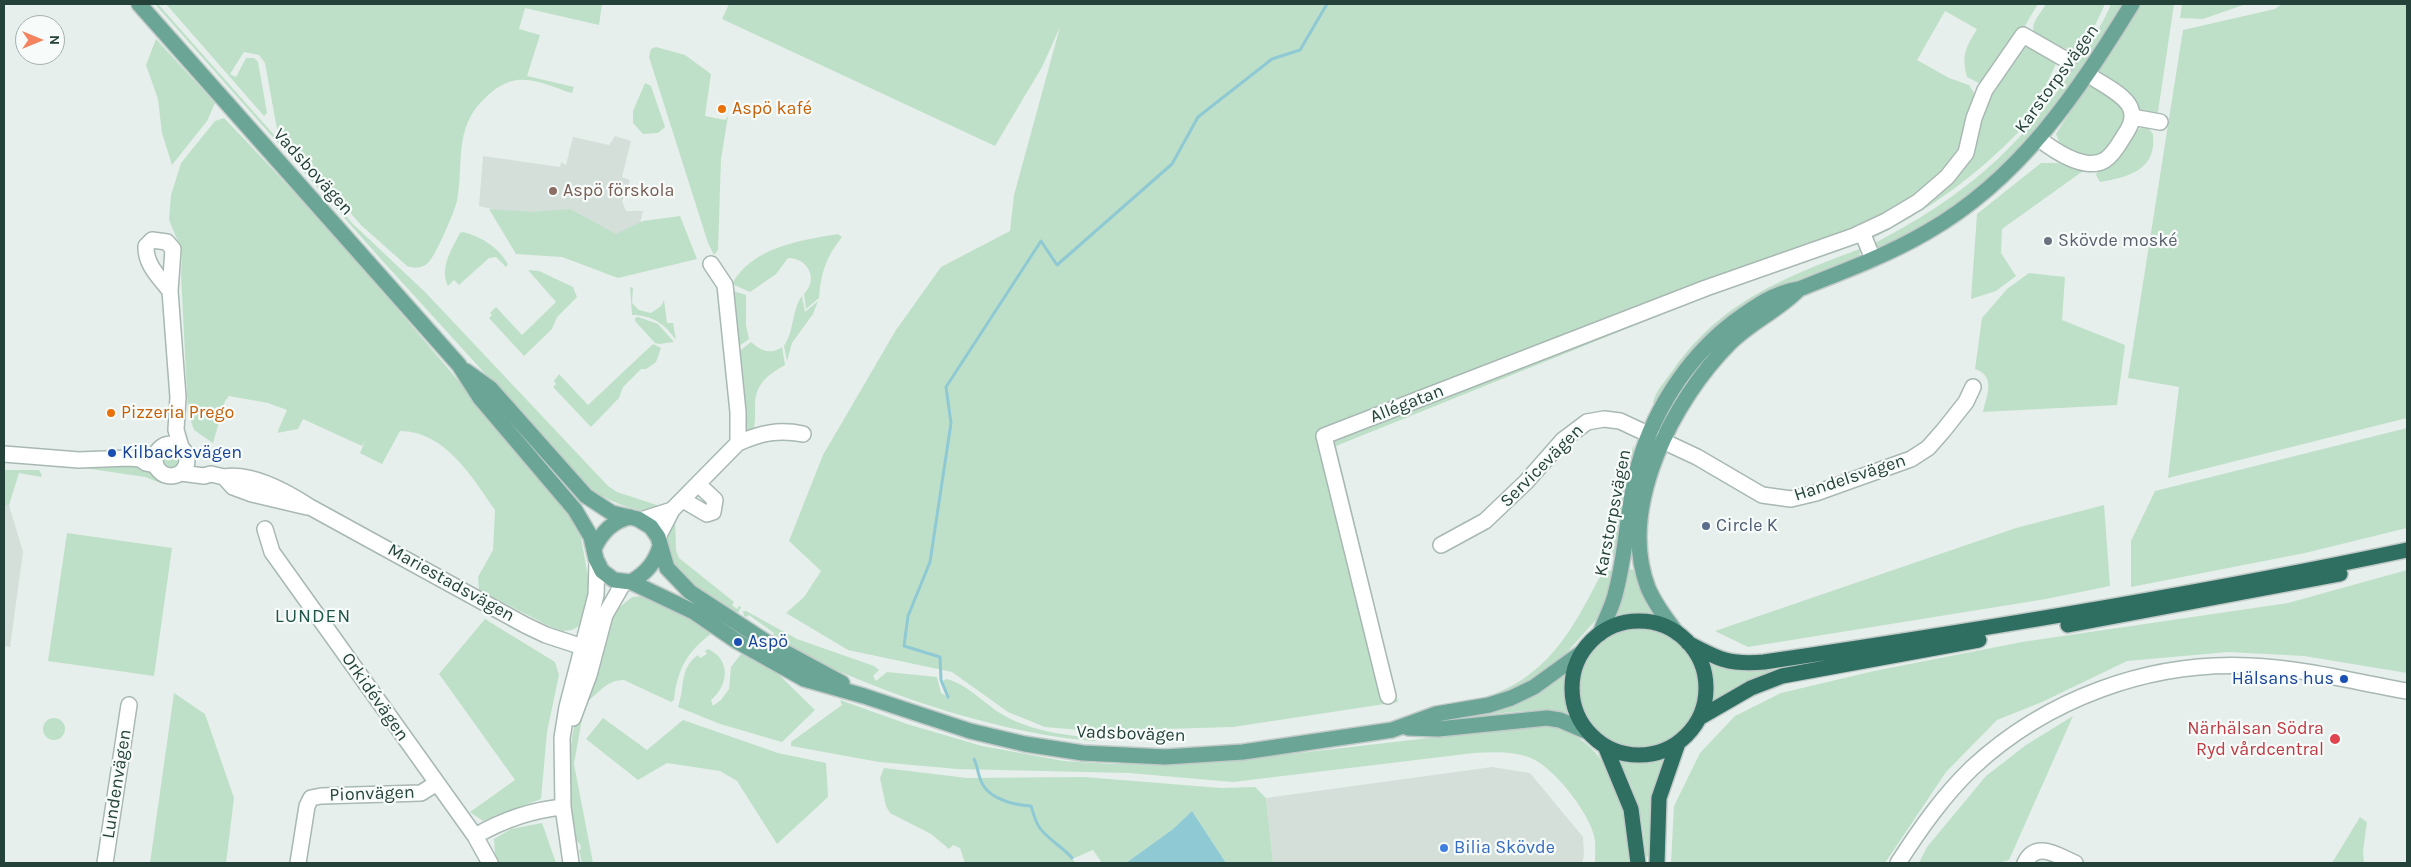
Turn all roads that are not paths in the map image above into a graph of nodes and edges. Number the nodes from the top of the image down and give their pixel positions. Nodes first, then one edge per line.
1 (139, 4) edge
2 (2132, 4) edge
3 (2063, 58) tunnel mouth
4 (2095, 79) tunnel mouth
5 (2132, 117) junction
6 (2160, 122) dead end
7 (2039, 139) junction
8 (1862, 232) junction
9 (1872, 259) junction
10 (711, 264) dead end
11 (170, 291) dead end
12 (459, 365) junction
13 (1973, 387) dead end
14 (803, 434) dead end
15 (1656, 438) junction
16 (738, 443) junction
17 (4, 454) edge
18 (171, 457) junction
19 (698, 484) junction
20 (677, 505) junction
21 (635, 518) junction
22 (265, 529) dead end
23 (659, 541) junction
24 (1441, 545) dead end
25 (2407, 550) edge
26 (596, 556) junction
27 (2407, 560) edge
28 (627, 582) junction
29 (1600, 634) junction
30 (1682, 638) junction
31 (589, 649) junction
32 (1582, 653) junction
33 (2407, 691) edge
34 (864, 696) junction
35 (1388, 696) dead end
36 (129, 705) dead end
37 (1699, 718) junction
38 (1401, 728) junction
39 (1588, 732) junction
40 (1678, 743) junction
41 (1605, 746) junction
42 (437, 784) junction
43 (563, 807) junction
44 (475, 836) junction
45 (105, 863) edge
46 (298, 863) edge
47 (490, 863) edge
48 (572, 863) edge
49 (1638, 863) edge
50 (1657, 863) edge
51 (1898, 863) edge
52 (2025, 863) edge
53 (2075, 863) edge

1 - 12 main road, Vadsbovägen
2 - 7 main road, Karstorpsvägen
3 - 8 street
4 - 5 street
5 - 6 street
5 - 7 street
7 - 9 main road, Karstorpsvägen
8 - 9 street
8 - 35 street, Allégatan
9 - 15 main road, Karstorpsvägen
10 - 16 street
11 - 18 street
12 - 21 main road, Vadsbovägen
12 - 26 main road, Vadsbovägen
13 - 15 street, Handelsvägen
14 - 16 street
15 - 24 street, Servicevägen
15 - 29 main road, Karstorpsvägen
15 - 30 main road, Karstorpsvägen
16 - 19 street
17 - 18 street
18 - 31 street, Mariestadsvägen
19 - 20 street
19 - 20 street
20 - 21 street
20 - 23 street
21 - 23 main road
21 - 26 main road
22 - 42 street, Orkidévägen
23 - 28 main road
23 - 34 main road, Vadsbovägen
25 - 30 highway
26 - 28 main road
26 - 31 street
27 - 37 highway
28 - 31 street
28 - 34 main road, Vadsbovägen
29 - 30 highway
29 - 32 highway
30 - 37 highway
31 - 43 street
32 - 38 main road, Vadsbovägen
32 - 39 highway
33 - 51 street
34 - 38 main road, Vadsbovägen
36 - 45 street, Lundenvägen
37 - 40 highway
38 - 39 main road, Vadsbovägen
39 - 41 highway
40 - 41 highway
40 - 50 highway
41 - 49 highway
42 - 44 street, Orkidévägen
42 - 46 street, Pionvägen
43 - 44 street
43 - 48 street
44 - 47 street, Orkidévägen
52 - 53 street

